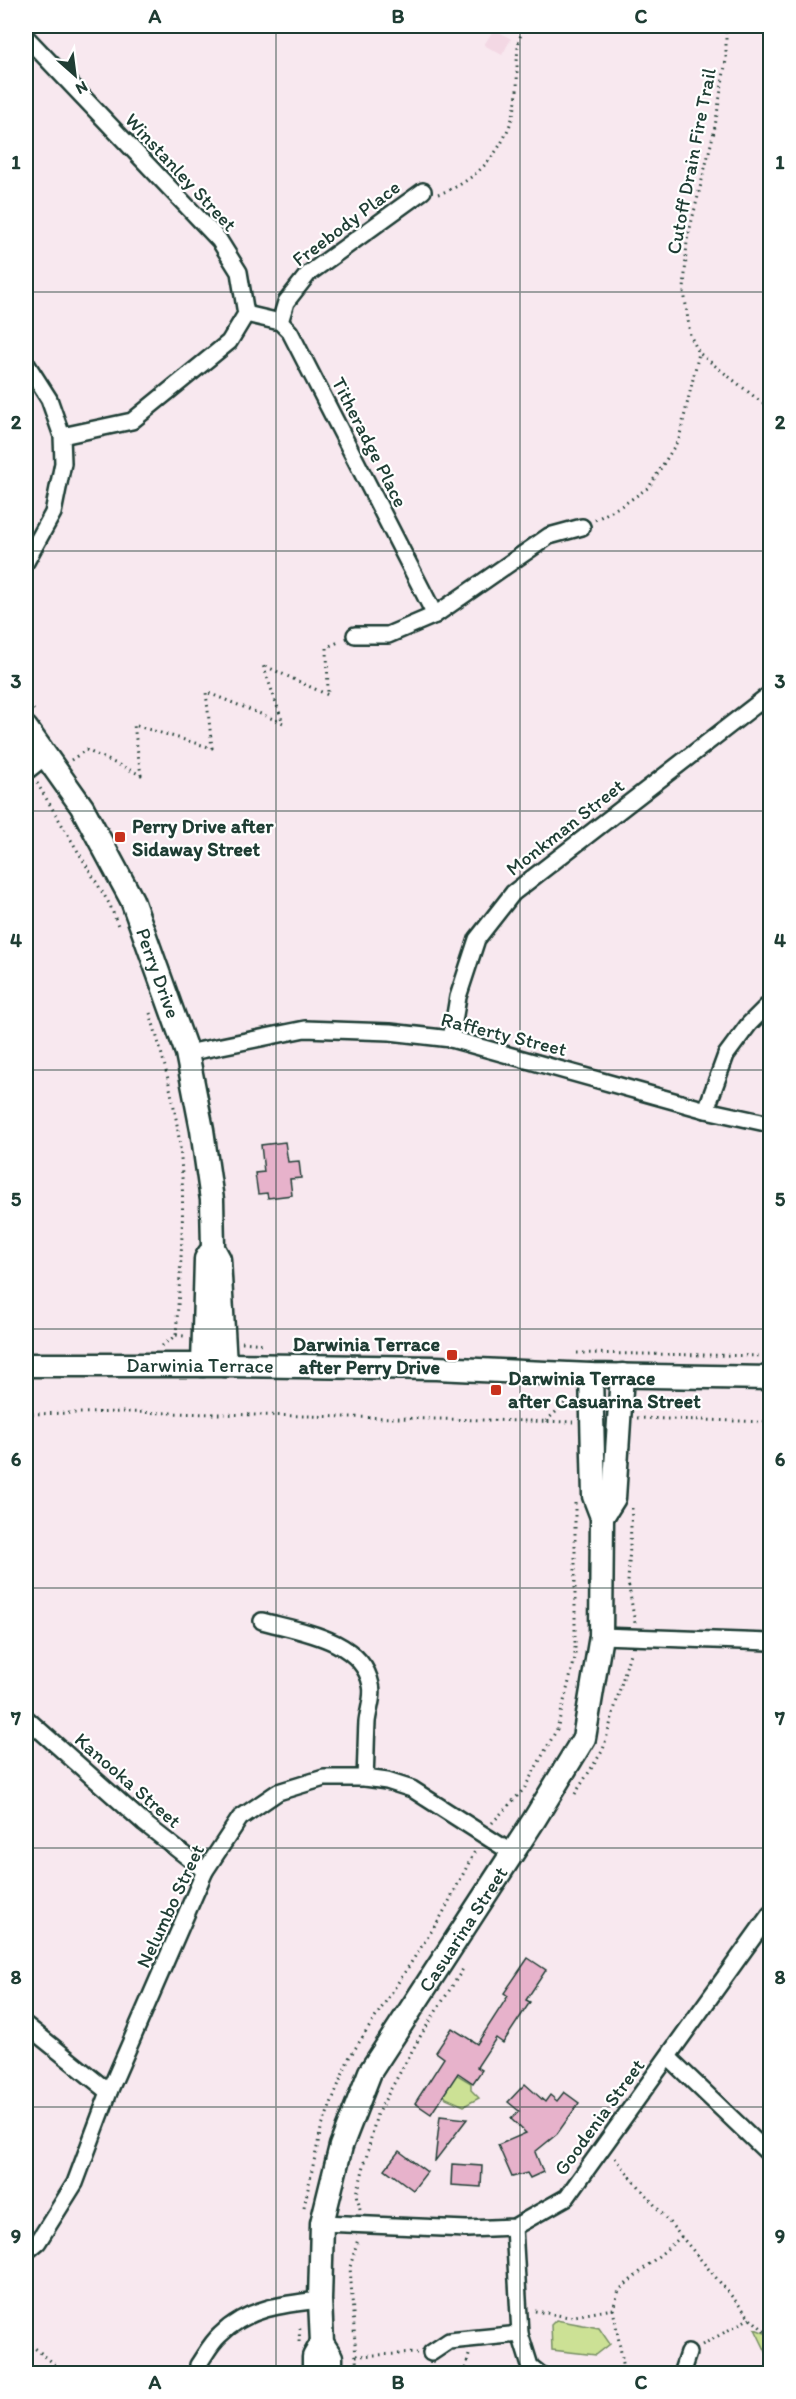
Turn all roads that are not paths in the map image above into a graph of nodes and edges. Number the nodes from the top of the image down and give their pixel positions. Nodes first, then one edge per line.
1 (26, 37) edge
2 (423, 191) road end
3 (246, 314) junction
4 (280, 322) junction
5 (26, 363) edge
6 (62, 436) junction
7 (582, 527) road end
8 (26, 562) edge
9 (435, 615) junction
10 (355, 635) road end
11 (771, 694) edge
12 (26, 728) edge
13 (33, 766) edge
14 (771, 1003) edge
15 (451, 1039) junction
16 (187, 1053) junction
17 (706, 1110) junction
18 (771, 1124) edge
19 (26, 1365) edge
20 (214, 1365) junction
21 (591, 1375) junction
22 (622, 1375) junction
23 (771, 1378) edge
24 (602, 1516) junction
25 (262, 1621) dead end
26 (601, 1636) junction
27 (771, 1642) edge
28 (26, 1718) edge
29 (365, 1778) junction
30 (512, 1853) junction
31 (206, 1871) junction
32 (771, 1914) edge
33 (26, 2025) edge
34 (668, 2057) junction
35 (109, 2092) junction
36 (771, 2155) edge
37 (313, 2217) junction
38 (514, 2227) junction
39 (26, 2252) edge
40 (310, 2301) junction
41 (520, 2334) junction
42 (322, 2343) junction
43 (431, 2353) road end
44 (688, 2353) road end
45 (198, 2365) dead end
46 (314, 2373) edge
47 (331, 2373) edge
48 (540, 2373) edge
49 (681, 2373) edge

1 - 3 street, Winstanley Street
2 - 4 street, Freebody Place
3 - 4 street
3 - 6 street
4 - 9 street, Titheradge Place
5 - 6 street
6 - 8 street
7 - 9 street
9 - 10 street
11 - 15 street, Monkman Street
12 - 13 street, Perry Drive
13 - 16 street, Perry Drive
14 - 17 street
15 - 16 street, Rafferty Street
15 - 17 street, Rafferty Street
16 - 20 street, Perry Drive
17 - 18 street, Rafferty Street
19 - 20 street, Darwinia Terrace
20 - 21 street, Darwinia Terrace
21 - 22 street, Darwinia Terrace
21 - 24 street, Casuarina Street
22 - 23 street, Darwinia Terrace
22 - 24 street, Casuarina Street
24 - 26 street, Casuarina Street
25 - 29 street
26 - 27 street
26 - 30 street, Casuarina Street
28 - 31 street, Kanooka Street
29 - 30 street, Nelumbo Street
29 - 31 street, Nelumbo Street
30 - 37 street, Casuarina Street
31 - 35 street, Nelumbo Street
32 - 34 street, Goodenia Street
33 - 35 street
34 - 36 street
34 - 38 street, Goodenia Street
35 - 39 street, Nelumbo Street
37 - 38 street, Goodenia Street
37 - 40 street, Casuarina Street
38 - 41 street
40 - 42 street, Casuarina Street
40 - 45 street
41 - 43 street
41 - 48 street
42 - 46 street, Casuarina Street
42 - 47 street, Casuarina Street
44 - 49 street

